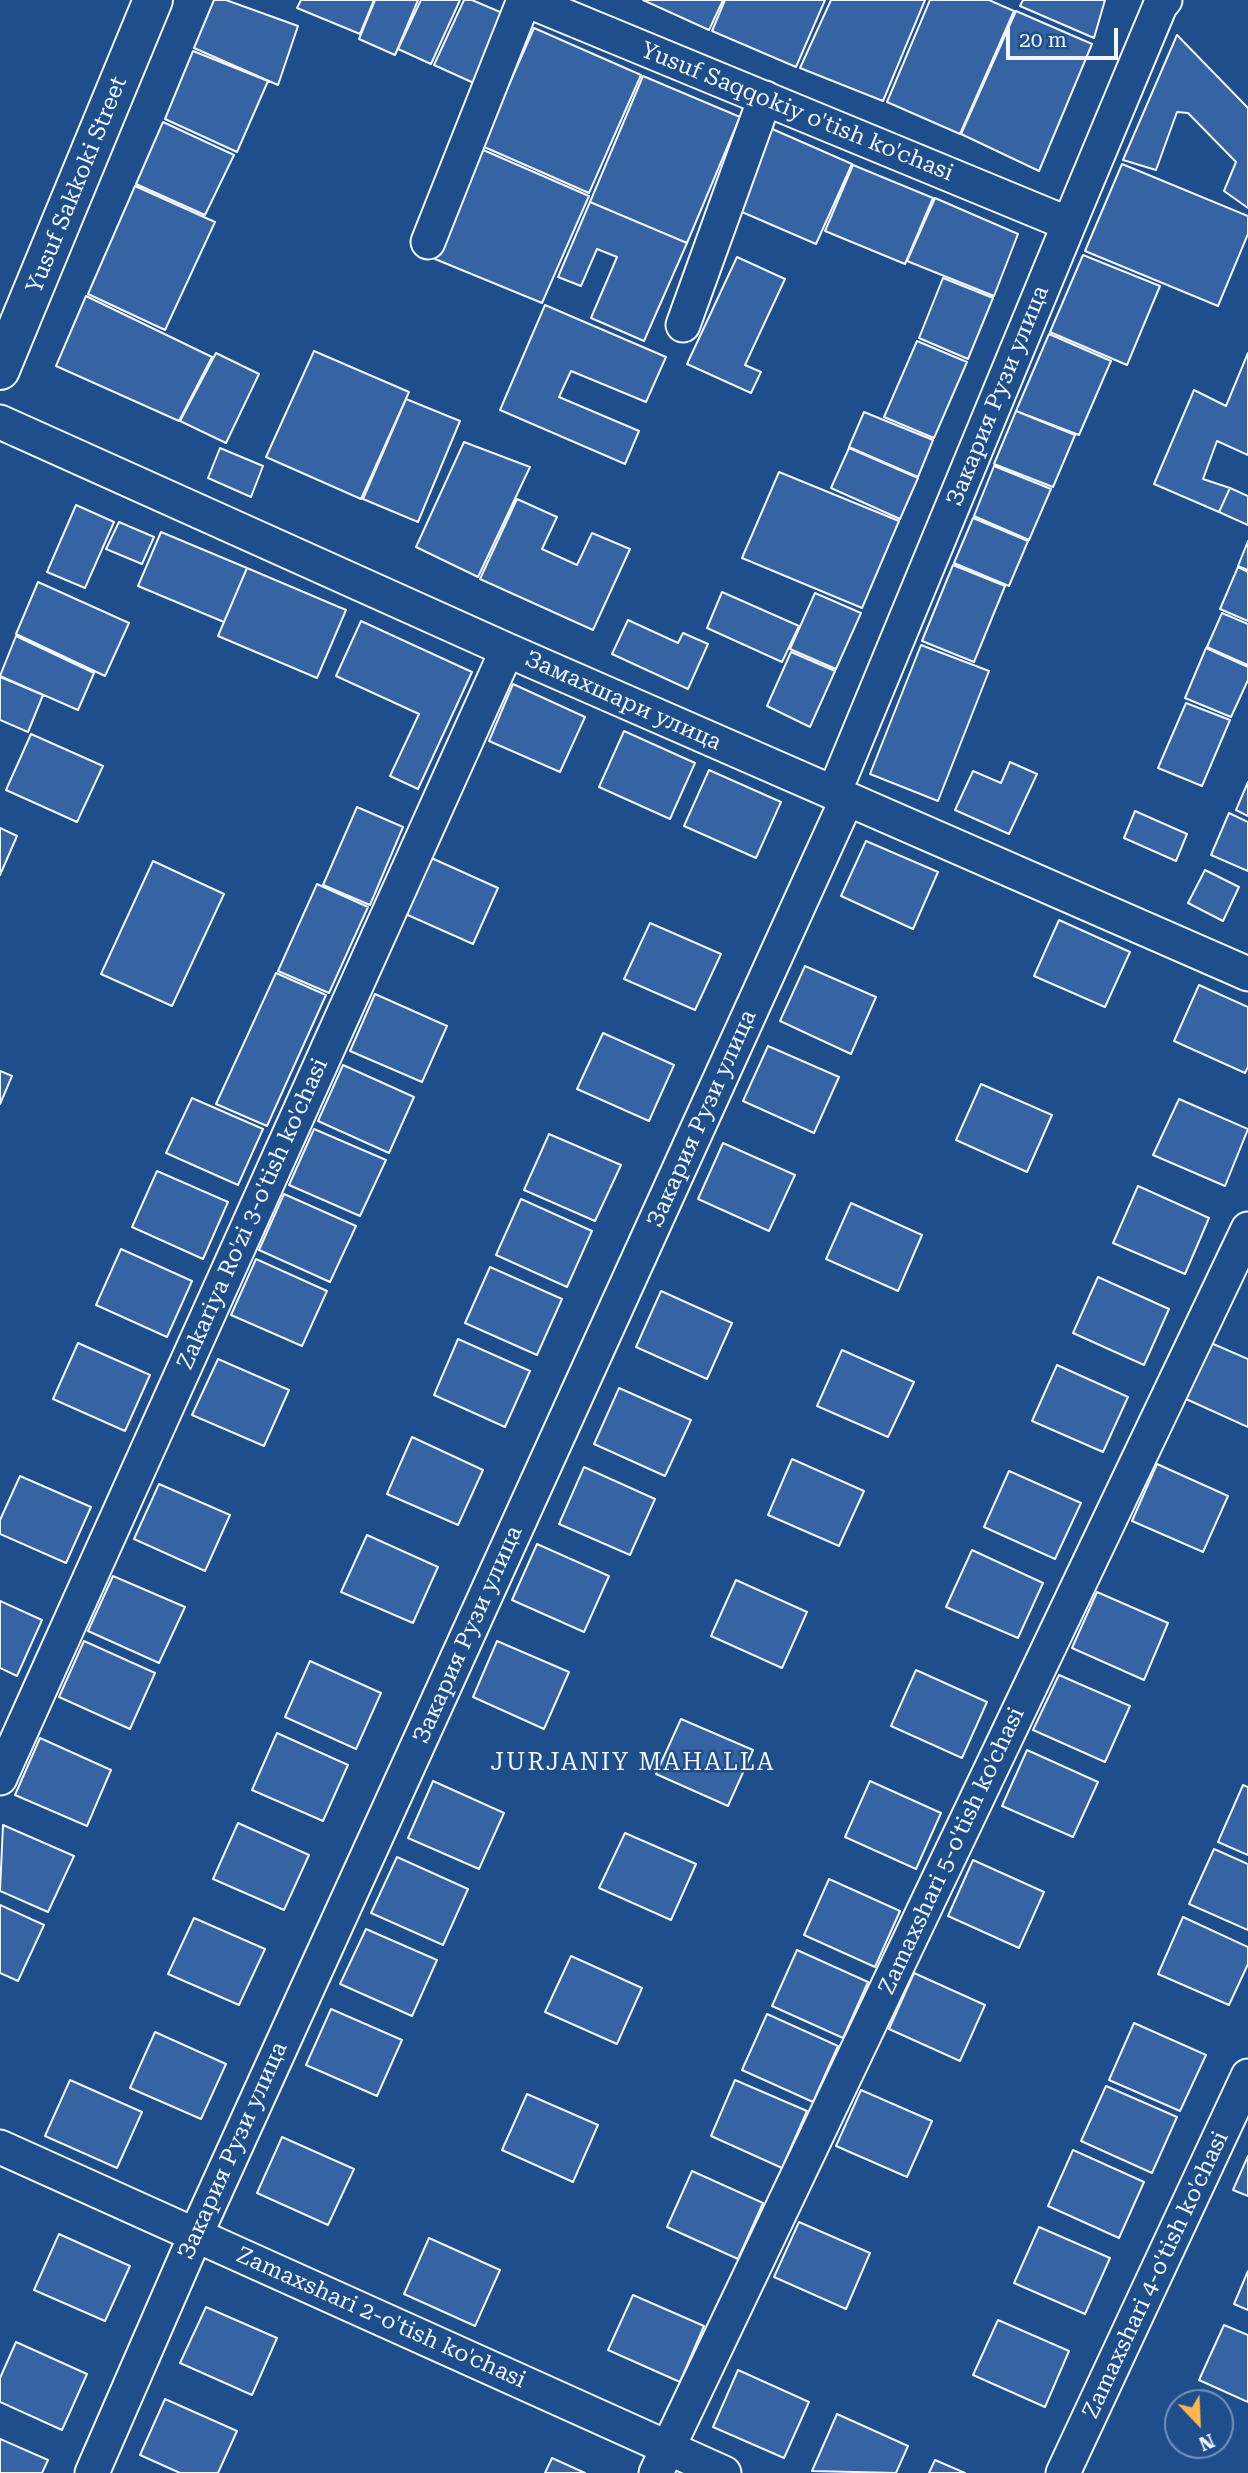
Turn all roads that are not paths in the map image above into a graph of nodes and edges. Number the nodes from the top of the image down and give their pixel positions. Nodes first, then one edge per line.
1 (153, 0) edge
2 (525, 0) edge
3 (1165, 0) edge
4 (765, 98) junction
5 (1069, 224) junction
6 (428, 242) dead end
7 (683, 325) dead end
8 (0, 370) edge
9 (0, 422) edge
10 (507, 650) junction
11 (841, 796) junction
12 (1248, 974) edge
13 (1248, 1229) edge
14 (0, 1778) edge
15 (1248, 2076) edge
16 (0, 2147) edge
17 (195, 2234) junction
18 (662, 2460) edge
19 (92, 2473) edge
20 (724, 2473) edge
21 (1063, 2473) edge

1 - 8 main road, Yusuf Sakkoki Street
2 - 4 street, Yusuf Saqqokiy o'tish ko'chasi
2 - 6 street
3 - 5 street, Закария Рузи улица
4 - 5 street, Yusuf Saqqokiy o'tish ko'chasi
4 - 7 street
5 - 11 street, Закария Рузи улица
9 - 10 street, Замахшари улица
10 - 11 street, Замахшари улица
10 - 14 street, Zakariya Ro'zi 3-o'tish ko'chasi
11 - 12 street, Замахшари улица
11 - 17 street, Закария Рузи улица
13 - 18 street, Zamaxshari 5-o'tish ko'chasi
15 - 21 street, Zamaxshari 4-o'tish ko'chasi
16 - 17 street, Zamaxshari 2-o'tish ko'chasi
17 - 18 street, Zamaxshari 2-o'tish ko'chasi
17 - 19 street, Закария Рузи улица
18 - 20 street, Zamaxshari 2-o'tish ko'chasi

